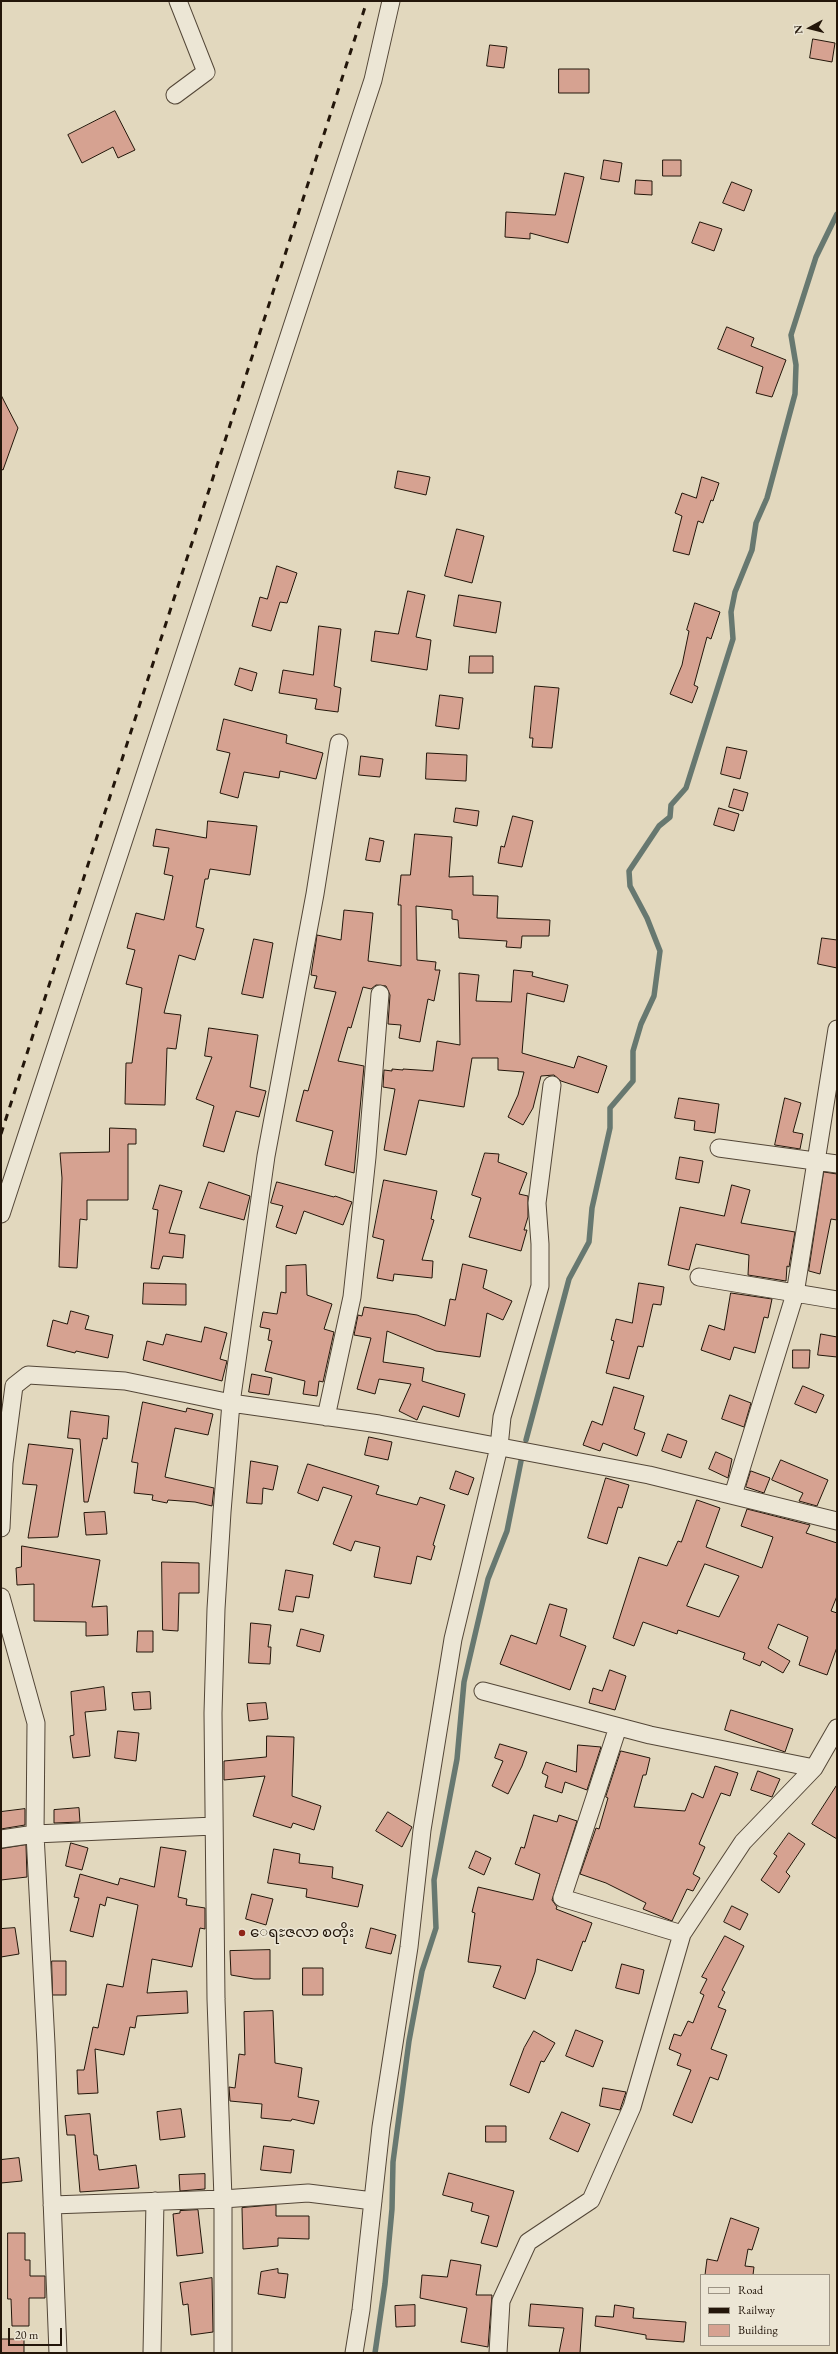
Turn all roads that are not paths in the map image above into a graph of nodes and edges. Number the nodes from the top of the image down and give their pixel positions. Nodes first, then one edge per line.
1 (178, 1) edge
2 (391, 1) edge
3 (175, 95) dead end
4 (339, 743) dead end
5 (380, 994) dead end
6 (837, 1029) edge
7 (834, 1060) edge
8 (552, 1085) dead end
9 (718, 1148) dead end
10 (816, 1160) junction
11 (837, 1164) edge
12 (1, 1214) edge
13 (699, 1277) dead end
14 (795, 1294) junction
15 (837, 1300) edge
16 (231, 1403) junction
17 (326, 1417) junction
18 (499, 1447) junction
19 (733, 1495) junction
20 (837, 1521) edge
21 (1, 1528) edge
22 (1, 1597) edge
23 (482, 1691) dead end
24 (618, 1727) junction
25 (837, 1728) edge
26 (814, 1768) junction
27 (214, 1826) junction
28 (35, 1834) junction
29 (1, 1839) edge
30 (682, 1934) junction
31 (223, 2199) junction
32 (155, 2201) junction
33 (373, 2201) junction
34 (52, 2205) junction
35 (58, 2353) edge
36 (152, 2353) edge
37 (223, 2353) edge
38 (354, 2353) edge
39 (498, 2353) edge

1 - 3 street
2 - 12 street
4 - 16 street
5 - 17 street
6 - 7 street
7 - 10 street
8 - 18 street
9 - 10 street
10 - 11 street
10 - 14 street
13 - 14 street
14 - 15 street
14 - 19 street
16 - 17 street
16 - 21 street
16 - 27 street
17 - 18 street
18 - 19 street
18 - 33 street
19 - 20 street
22 - 28 street
23 - 24 street
24 - 26 street
24 - 30 street
25 - 26 street
26 - 30 street
27 - 28 street
27 - 31 street
28 - 29 street
28 - 34 street
30 - 39 street
31 - 32 street
31 - 33 street
31 - 37 street
32 - 34 street
32 - 36 street
33 - 38 street
34 - 35 street

